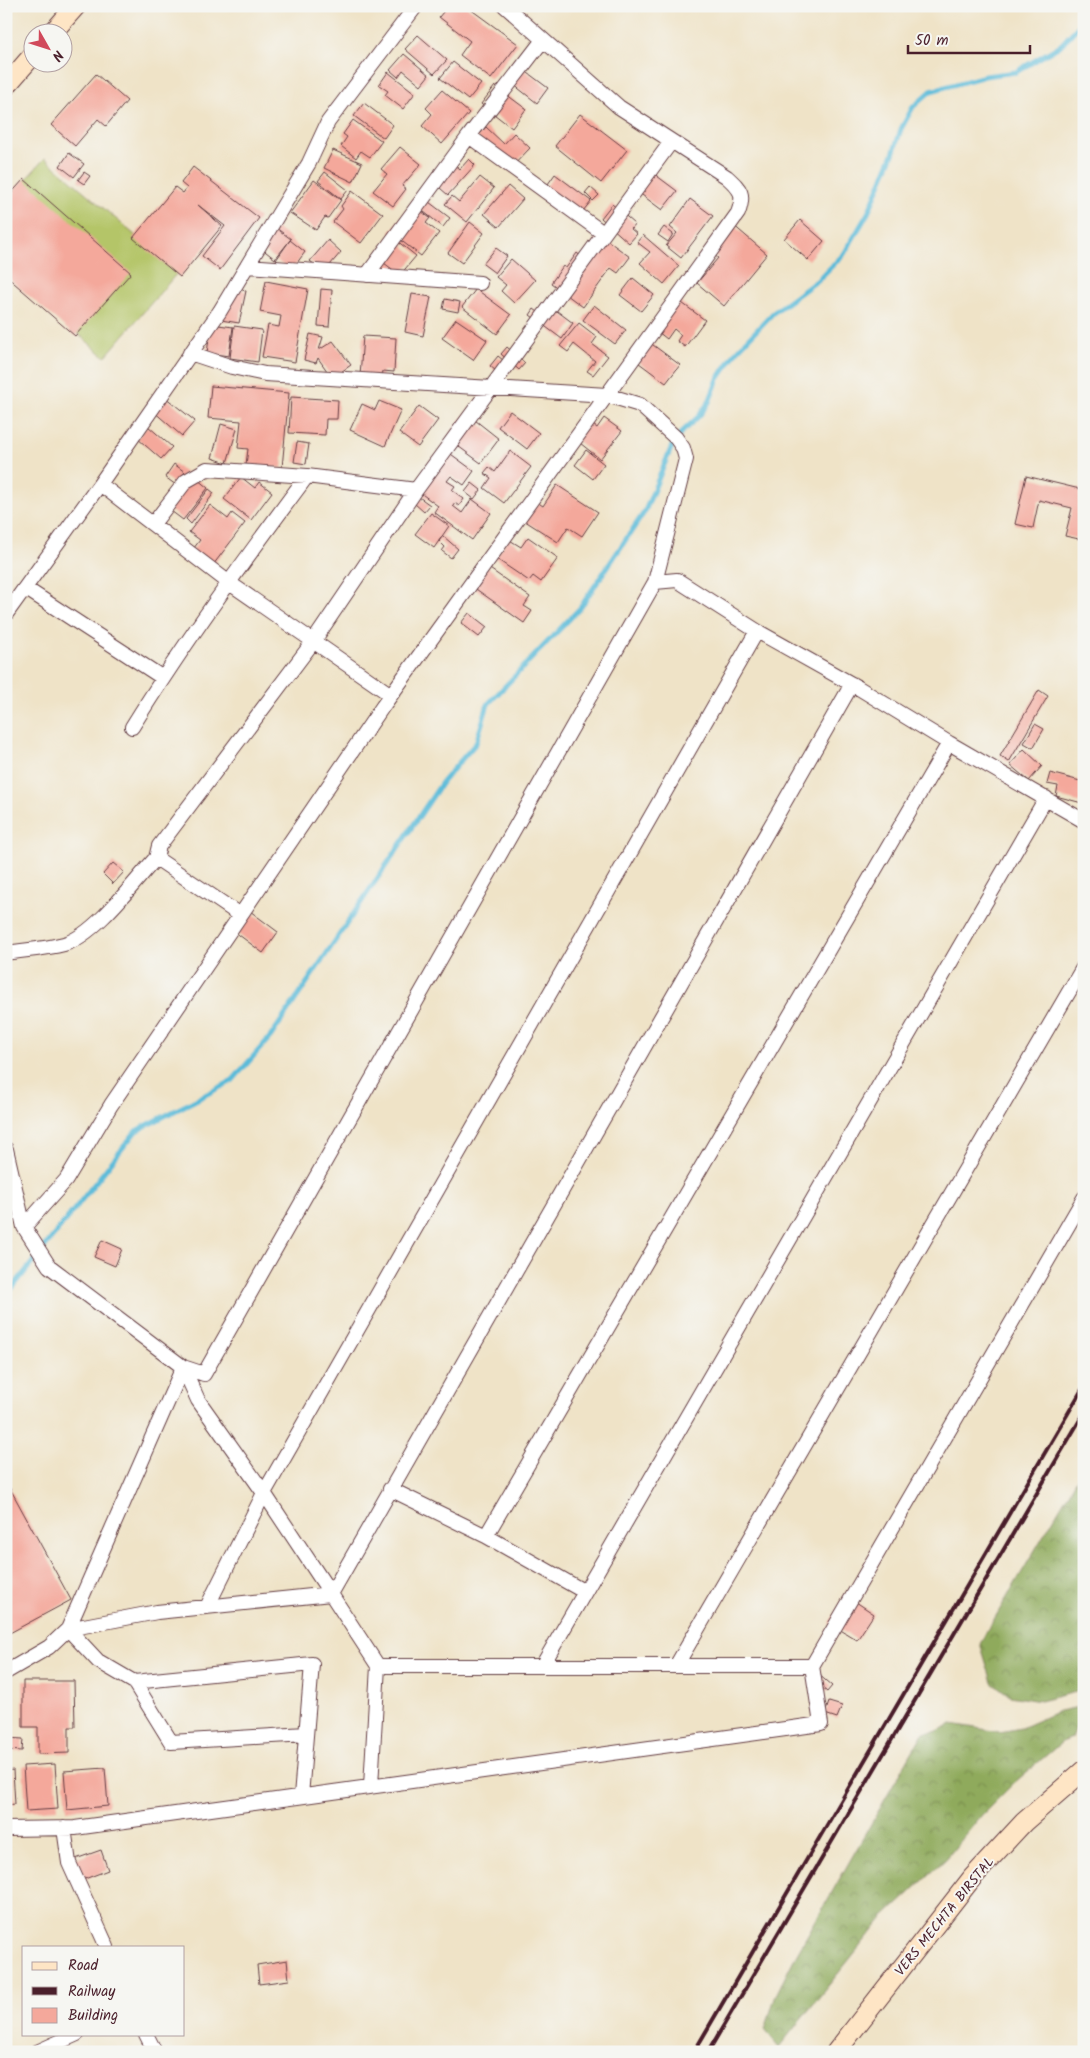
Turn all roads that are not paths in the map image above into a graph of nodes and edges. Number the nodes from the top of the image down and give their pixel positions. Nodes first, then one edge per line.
1 (76, 6) edge
2 (416, 6) edge
3 (505, 6) edge
4 (62, 22) edge
5 (543, 40) junction
6 (22, 68) edge
7 (6, 86) edge
8 (469, 136) junction
9 (671, 142) junction
10 (603, 234) junction
11 (247, 266) junction
12 (367, 275) junction
13 (480, 283) dead end
14 (190, 353) junction
15 (490, 388) junction
16 (607, 395) junction
17 (307, 476) junction
18 (100, 484) junction
19 (416, 490) junction
20 (153, 524) junction
21 (228, 582) junction
22 (655, 582) junction
23 (25, 588) junction
24 (6, 614) edge
25 (757, 631) junction
26 (313, 642) junction
27 (163, 678) junction
28 (852, 684) junction
29 (391, 695) junction
30 (132, 727) dead end
31 (949, 743) junction
32 (1046, 798) junction
33 (1084, 820) edge
34 (156, 858) junction
35 (240, 915) junction
36 (6, 953) edge
37 (1084, 966) edge
38 (6, 1149) edge
39 (11, 1193) edge
40 (1084, 1198) edge
41 (24, 1227) junction
42 (183, 1366) junction
43 (390, 1489) junction
44 (264, 1493) junction
45 (486, 1536) junction
46 (585, 1592) junction
47 (331, 1594) junction
48 (207, 1607) junction
49 (68, 1629) junction
50 (378, 1666) junction
51 (542, 1666) junction
52 (676, 1666) junction
53 (812, 1666) junction
54 (6, 1672) edge
55 (134, 1682) junction
56 (306, 1734) junction
57 (1084, 1770) edge
58 (371, 1786) junction
59 (301, 1796) junction
60 (64, 1828) junction
61 (6, 1829) edge
62 (107, 1946) edge
63 (73, 2036) edge
64 (147, 2036) edge
65 (37, 2052) edge
66 (155, 2052) edge
67 (836, 2052) edge

1 - 4 street
2 - 11 street
3 - 5 street
5 - 8 street
5 - 9 street
6 - 7 street
8 - 10 street
8 - 12 street
9 - 10 street
9 - 16 street
10 - 15 street
11 - 12 street
11 - 14 street
12 - 13 street
14 - 15 street
14 - 18 street
15 - 16 street
15 - 19 street
16 - 22 street
16 - 29 street
17 - 19 street
17 - 20 street
17 - 21 street
18 - 20 street
18 - 23 street
19 - 26 street
20 - 21 street
21 - 26 street
21 - 27 street
22 - 25 street
22 - 42 street
23 - 24 street
23 - 27 street
25 - 28 street
25 - 44 street
26 - 29 street
26 - 34 street
27 - 30 street
28 - 31 street
28 - 43 street
29 - 35 street
31 - 32 street
31 - 45 street
32 - 33 street
32 - 46 street
34 - 35 street
34 - 36 street
35 - 41 street
37 - 52 street
38 - 39 street
39 - 41 street
40 - 53 street
41 - 42 street
42 - 44 street
42 - 49 street
43 - 45 street
43 - 47 street
44 - 47 street
44 - 48 street
45 - 46 street
46 - 51 street
47 - 48 street
47 - 50 street
48 - 49 street
49 - 54 street
49 - 55 street
50 - 51 street
50 - 58 street
51 - 52 street
52 - 53 street
53 - 58 street
55 - 56 street
55 - 56 street
56 - 59 street
57 - 67 street, VERS MECHTA BIRSTAL
58 - 59 street
59 - 60 street
60 - 61 street
60 - 62 street
63 - 65 street
64 - 66 street

